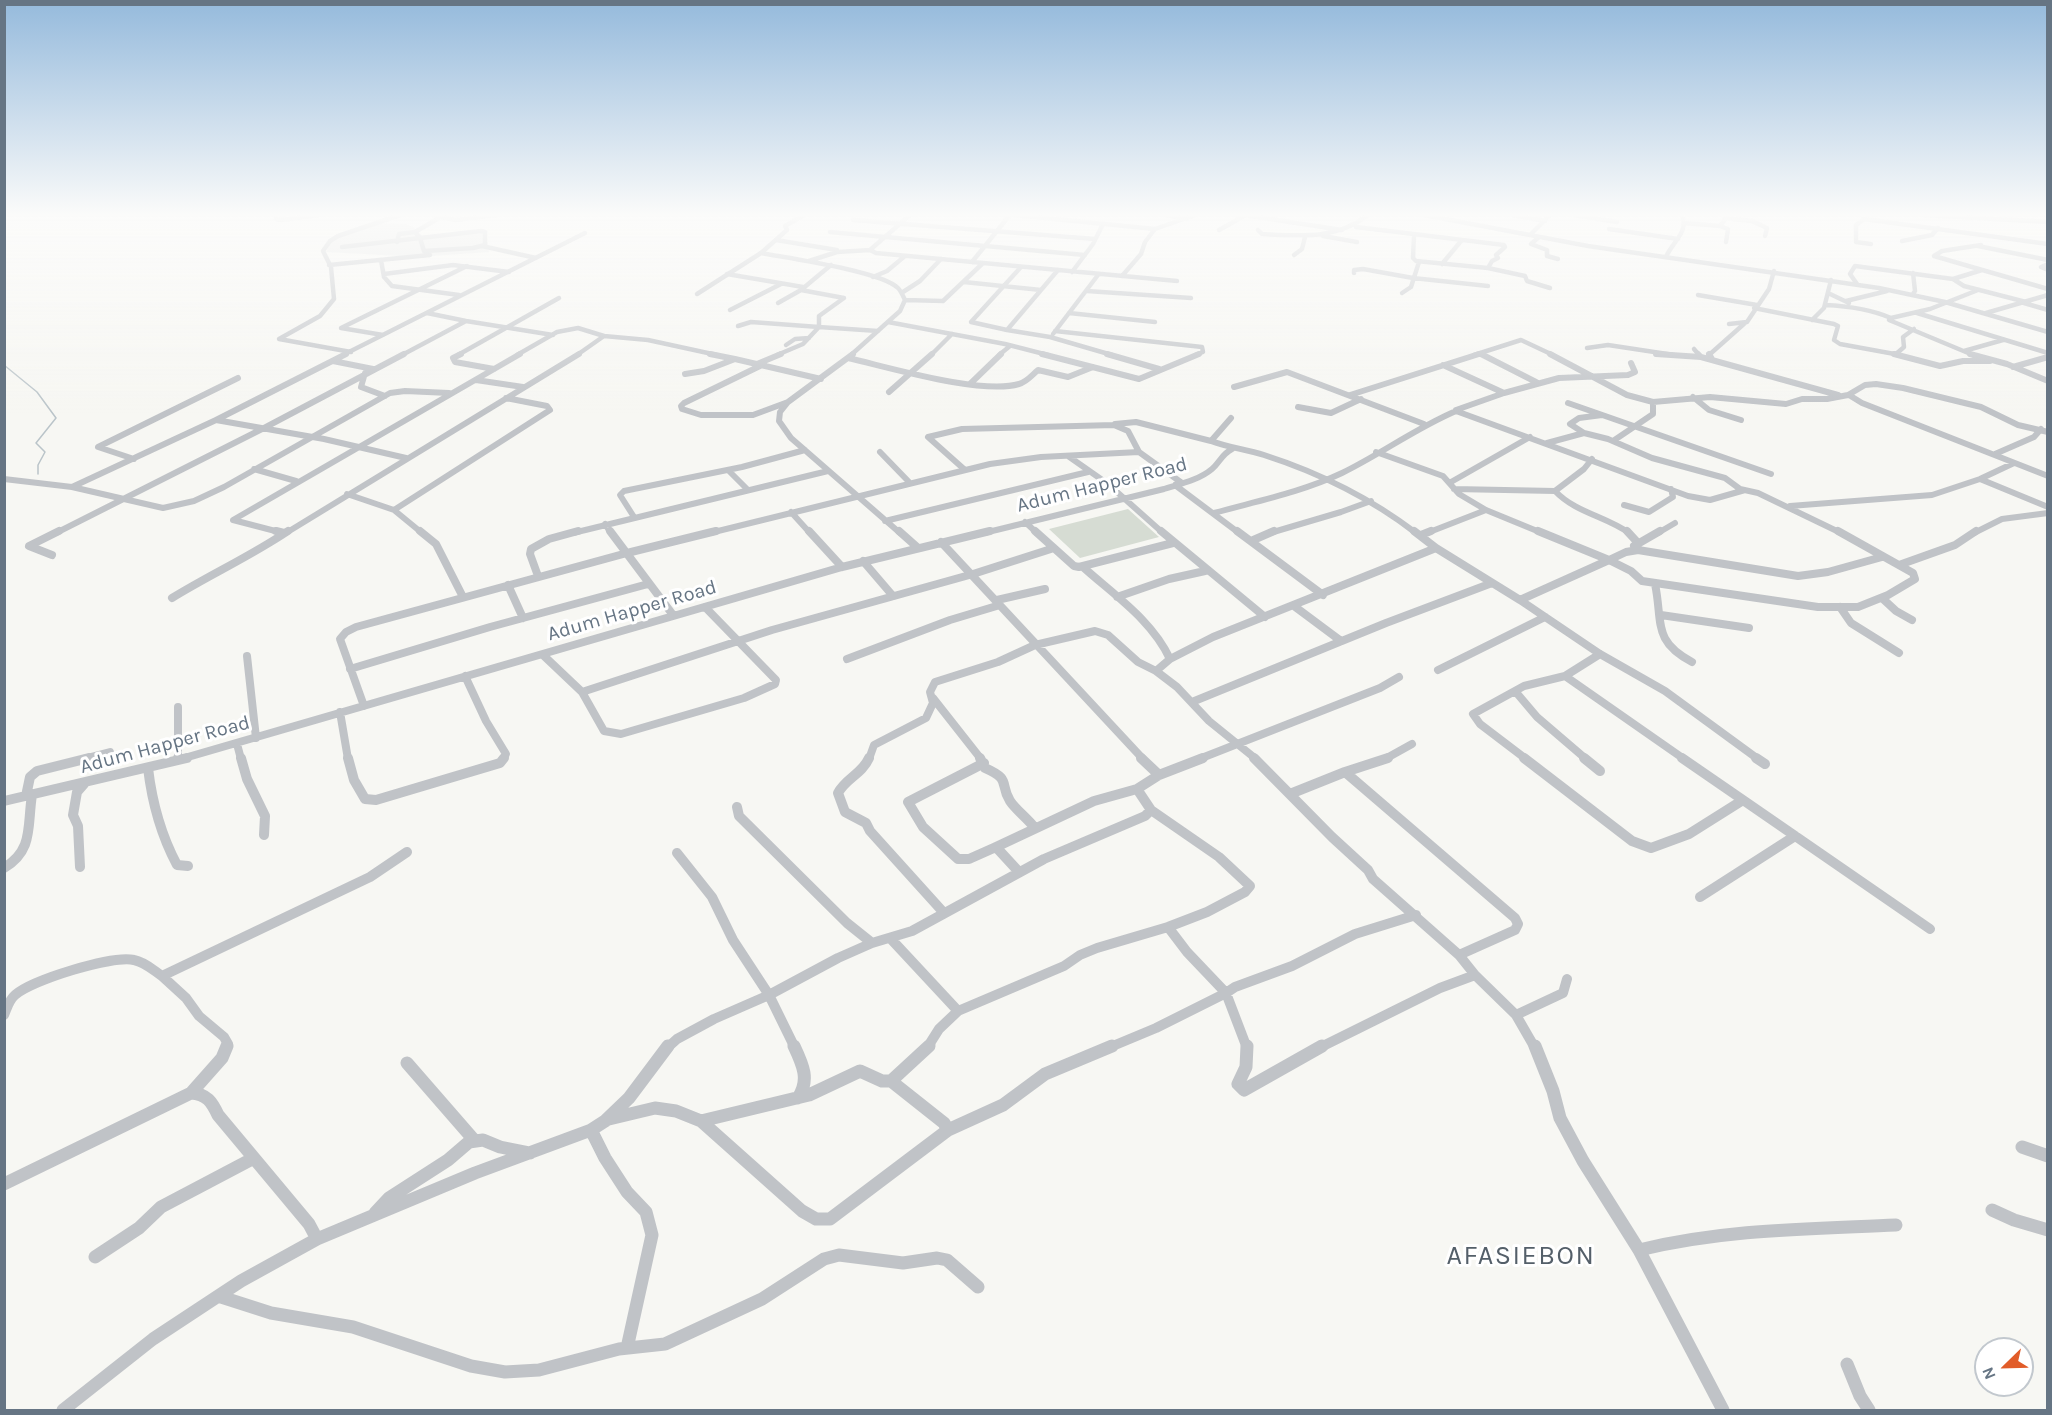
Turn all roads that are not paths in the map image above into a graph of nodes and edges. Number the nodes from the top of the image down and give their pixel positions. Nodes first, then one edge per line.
1 (331, 281) edge
2 (387, 281) edge
3 (437, 281) edge
4 (490, 281) edge
5 (716, 281) edge
6 (765, 281) edge
7 (811, 281) edge
8 (883, 281) edge
9 (920, 281) edge
10 (1007, 281) edge
11 (1049, 281) edge
12 (1094, 281) edge
13 (1412, 281) edge
14 (1441, 281) edge
15 (1528, 281) edge
16 (1772, 281) edge
17 (1831, 281) edge
18 (1838, 281) edge
19 (1854, 281) edge
20 (1914, 281) edge
21 (1956, 281) edge
22 (2020, 281) edge
23 (964, 282) joint
24 (782, 284) junction
25 (1858, 284) junction
26 (1488, 286) dead end
27 (1001, 287) junction
28 (802, 288) junction
29 (1550, 288) dead end
30 (2048, 289) edge
31 (1891, 290) junction
32 (1978, 290) junction
33 (417, 291) junction
34 (1041, 291) junction
35 (1087, 291) junction
36 (903, 292) junction
37 (1402, 292) dead end
38 (1828, 293) junction
39 (697, 294) dead end
40 (460, 295) junction
41 (1698, 295) dead end
42 (1912, 295) junction
43 (2048, 295) edge
44 (559, 298) dead end
45 (1191, 298) dead end
46 (905, 300) junction
47 (1846, 301) junction
48 (1945, 302) junction
49 (778, 303) dead end
50 (2025, 303) junction
51 (1826, 304) junction
52 (1756, 307) junction
53 (1854, 307) junction
54 (730, 310) dead end
55 (2048, 310) edge
56 (427, 313) junction
57 (1069, 313) junction
58 (1917, 313) junction
59 (1986, 314) junction
60 (1891, 318) junction
61 (1812, 320) junction
62 (466, 321) junction
63 (888, 322) junction
64 (1155, 322) dead end
65 (1745, 323) junction
66 (1729, 324) dead end
67 (738, 326) dead end
68 (819, 327) junction
69 (507, 328) junction
70 (1914, 329) junction
71 (1007, 330) junction
72 (878, 331) junction
73 (1055, 331) junction
74 (2048, 332) edge
75 (553, 334) junction
76 (952, 334) junction
77 (383, 335) junction
78 (604, 336) junction
79 (809, 338) junction
80 (1050, 338) junction
81 (2003, 340) junction
82 (786, 345) dead end
83 (1010, 346) junction
84 (1587, 348) dead end
85 (1694, 349) dead end
86 (1964, 351) junction
87 (351, 352) junction
88 (1481, 354) junction
89 (1896, 354) junction
90 (1701, 357) junction
91 (2047, 357) edge
92 (848, 358) junction
93 (735, 359) junction
94 (1712, 359) junction
95 (332, 361) junction
96 (1990, 361) junction
97 (1631, 363) dead end
98 (760, 365) junction
99 (1441, 365) junction
100 (1093, 367) junction
101 (2013, 367) junction
102 (373, 369) junction
103 (494, 369) junction
104 (1159, 369) junction
105 (365, 373) junction
106 (913, 373) junction
107 (685, 374) dead end
108 (1589, 376) junction
109 (238, 378) dead end
110 (821, 379) junction
111 (476, 380) junction
112 (2048, 381) edge
113 (1536, 382) junction
114 (971, 383) junction
115 (523, 387) junction
116 (1234, 387) dead end
117 (889, 392) dead end
118 (452, 393) junction
119 (1504, 393) junction
120 (1350, 395) junction
121 (1848, 395) junction
122 (385, 396) junction
123 (1693, 397) junction
124 (506, 398) junction
125 (1361, 399) junction
126 (788, 402) junction
127 (1653, 402) junction
128 (1568, 403) dead end
129 (1298, 407) dead end
130 (1456, 411) junction
131 (1602, 415) junction
132 (1231, 418) dead end
133 (216, 420) junction
134 (1741, 420) dead end
135 (1424, 424) junction
136 (1114, 425) junction
137 (1636, 426) junction
138 (264, 428) junction
139 (2038, 430) junction
140 (2048, 430) edge
141 (1584, 433) junction
142 (312, 436) junction
143 (1530, 437) junction
144 (1211, 441) junction
145 (1613, 441) junction
146 (1548, 443) junction
147 (359, 446) junction
148 (1232, 449) junction
149 (805, 450) junction
150 (880, 452) dead end
151 (1139, 452) junction
152 (1377, 452) junction
153 (1995, 454) junction
154 (1068, 456) junction
155 (406, 458) junction
156 (134, 459) junction
157 (1592, 459) junction
158 (2014, 463) junction
159 (254, 470) junction
160 (728, 470) junction
161 (965, 470) junction
162 (828, 471) junction
163 (1088, 472) junction
164 (1771, 474) dead end
165 (2048, 476) edge
166 (1328, 478) junction
167 (4, 479) edge
168 (1980, 479) junction
169 (296, 481) junction
170 (910, 483) junction
171 (1179, 484) junction
172 (1452, 485) junction
173 (72, 487) junction
174 (1671, 489) junction
175 (748, 490) junction
176 (1745, 490) junction
177 (1555, 491) junction
178 (347, 494) junction
179 (857, 497) junction
180 (121, 499) junction
181 (1122, 499) junction
182 (1371, 501) junction
183 (1624, 506) dead end
184 (1788, 507) junction
185 (2048, 507) edge
186 (394, 510) junction
187 (1486, 510) junction
188 (791, 512) junction
189 (1214, 513) junction
190 (2048, 513) edge
191 (634, 517) junction
192 (885, 521) junction
193 (1025, 522) junction
194 (1675, 523) dead end
195 (605, 524) junction
196 (284, 533) junction
197 (1421, 535) junction
198 (1251, 541) junction
199 (941, 542) junction
200 (1173, 543) junction
201 (1638, 543) junction
202 (916, 547) junction
203 (1054, 548) junction
204 (1436, 548) junction
205 (1629, 551) junction
206 (627, 553) junction
207 (52, 555) dead end
208 (1882, 557) junction
209 (1609, 560) junction
210 (863, 561) junction
211 (1899, 565) junction
212 (842, 567) junction
213 (1083, 567) junction
214 (1205, 571) junction
215 (972, 574) junction
216 (538, 576) junction
217 (648, 584) junction
218 (1491, 584) junction
219 (1655, 584) junction
220 (508, 585) junction
221 (1045, 589) dead end
222 (1323, 595) junction
223 (892, 596) junction
224 (463, 597) junction
225 (1117, 597) junction
226 (171, 598) dead end
227 (1882, 598) junction
228 (1520, 600) junction
229 (999, 602) junction
230 (1294, 606) junction
231 (705, 607) junction
232 (1840, 607) junction
233 (673, 615) junction
234 (1661, 615) junction
235 (1265, 617) junction
236 (1545, 617) junction
237 (523, 618) junction
238 (1912, 620) dead end
239 (1749, 628) dead end
240 (1341, 641) junction
241 (739, 642) junction
242 (1035, 645) junction
243 (1899, 653) dead end
244 (1600, 654) junction
245 (543, 655) junction
246 (247, 656) dead end
247 (847, 659) dead end
248 (1170, 659) junction
249 (1692, 662) dead end
250 (350, 669) junction
251 (1438, 670) dead end
252 (1156, 671) junction
253 (465, 676) junction
254 (1564, 676) junction
255 (1399, 677) dead end
256 (1515, 691) junction
257 (582, 692) junction
258 (933, 698) junction
259 (1192, 702) junction
260 (364, 706) junction
261 (178, 707) dead end
262 (340, 712) junction
263 (256, 738) junction
264 (1236, 743) junction
265 (237, 744) junction
266 (1412, 744) dead end
267 (110, 752) dead end
268 (178, 760) junction
269 (984, 763) junction
270 (1765, 764) dead end
271 (148, 768) junction
272 (1600, 771) dead end
273 (1345, 772) junction
274 (1159, 775) junction
275 (85, 784) junction
276 (1137, 789) junction
277 (1290, 794) junction
278 (29, 796) junction
279 (1743, 800) junction
280 (4, 801) edge
281 (737, 807) dead end
282 (1151, 810) junction
283 (1034, 827) junction
284 (264, 835) dead end
285 (1795, 836) junction
286 (996, 847) junction
287 (407, 852) dead end
288 (677, 853) dead end
289 (188, 866) dead end
290 (80, 867) dead end
291 (4, 868) edge
292 (1020, 872) junction
293 (1700, 897) dead end
294 (944, 913) junction
295 (1416, 915) junction
296 (1168, 927) junction
297 (1930, 929) dead end
298 (891, 939) junction
299 (872, 943) junction
300 (1459, 955) junction
301 (1475, 975) junction
302 (162, 976) junction
303 (1567, 979) dead end
304 (1227, 993) junction
305 (769, 995) junction
306 (958, 1011) junction
307 (4, 1015) edge
308 (1516, 1015) junction
309 (407, 1063) dead end
310 (891, 1081) junction
311 (191, 1093) junction
312 (798, 1098) junction
313 (605, 1121) junction
314 (701, 1121) junction
315 (591, 1130) junction
316 (948, 1130) junction
317 (474, 1140) junction
318 (2022, 1148) dead end
319 (531, 1153) junction
320 (2048, 1156) edge
321 (254, 1158) junction
322 (4, 1184) edge
323 (1992, 1210) dead end
324 (370, 1217) junction
325 (1896, 1226) dead end
326 (2048, 1230) edge
327 (317, 1239) junction
328 (1639, 1250) junction
329 (95, 1257) dead end
330 (978, 1287) dead end
331 (218, 1296) junction
332 (627, 1348) junction
333 (1847, 1364) dead end
334 (63, 1410) edge
335 (1723, 1410) edge
336 (1869, 1410) edge

1 - 87 street
2 - 33 street
3 - 33 street
4 - 40 street
5 - 39 street
6 - 24 street
7 - 28 street
8 - 36 street
9 - 36 street
10 - 27 street
11 - 34 street
12 - 35 street
13 - 37 street
14 - 26 street
15 - 29 street
16 - 52 street
17 - 38 street
18 - 25 street
19 - 25 street
20 - 42 street
21 - 32 street
22 - 30 street
23 - 27 street
23 - 46 street
24 - 28 street
24 - 54 street
25 - 31 street
27 - 34 street
27 - 71 street
28 - 49 street
28 - 68 street
31 - 42 street
31 - 47 street
32 - 48 street
32 - 50 street
33 - 40 street
33 - 77 street
34 - 71 street
35 - 45 street
35 - 57 street
36 - 46 street
38 - 47 street
38 - 51 street
40 - 56 street
41 - 52 street
42 - 48 street
43 - 50 street
44 - 69 street
46 - 63 street
47 - 53 street
48 - 58 street
48 - 59 street
50 - 55 street
50 - 59 street
51 - 53 street
51 - 61 street
52 - 61 street
52 - 65 street
53 - 60 street
56 - 62 street
56 - 77 street
57 - 64 street
57 - 73 street
58 - 60 street
58 - 81 street
59 - 74 street
60 - 70 street
61 - 89 street
62 - 69 street
62 - 102 street
63 - 72 street
63 - 76 street
65 - 66 street
65 - 94 street
67 - 68 street
68 - 72 street
68 - 79 street
69 - 75 street
69 - 103 street
70 - 86 street
70 - 89 street
71 - 80 street
72 - 92 street
73 - 80 street
73 - 104 street
75 - 78 street
75 - 103 street
76 - 83 street
76 - 106 street
77 - 87 street
78 - 93 street
78 - 115 street
79 - 82 street
79 - 98 street
80 - 104 street
81 - 86 street
81 - 91 street
83 - 100 street
83 - 114 street
84 - 90 street
85 - 90 street
86 - 96 street
87 - 95 street
88 - 99 street
88 - 108 street
88 - 113 street
89 - 96 street
90 - 94 street
91 - 101 street
92 - 106 street
92 - 110 street
93 - 98 street
93 - 107 street
94 - 121 street
95 - 102 street
95 - 133 street
96 - 101 street
97 - 108 street
98 - 110 street
98 - 126 street
99 - 119 street
99 - 120 street
100 - 104 street
100 - 114 street
101 - 112 street
102 - 105 street
103 - 111 street
105 - 122 street
105 - 138 street
106 - 114 street
106 - 117 street
108 - 113 street
108 - 127 street
109 - 156 street
110 - 126 street
111 - 115 street
111 - 118 street
113 - 119 street
115 - 124 street
116 - 120 street
118 - 122 street
118 - 147 street
119 - 130 street
120 - 125 street
121 - 123 street
121 - 139 street
121 - 153 street
122 - 142 street
123 - 127 street
123 - 134 street
124 - 155 street
124 - 186 street
125 - 129 street
125 - 135 street
126 - 149 street
127 - 137 street
128 - 131 street
130 - 135 street
130 - 143 street
131 - 137 street
131 - 141 street
132 - 144 street
133 - 138 street
133 - 156 street
135 - 152 street
136 - 144 street
136 - 151 street
136 - 161 street
137 - 145 street
137 - 164 street
138 - 142 street
138 - 180 street
139 - 140 street
139 - 153 street
141 - 145 street
141 - 146 street
142 - 147 street
142 - 159 street
143 - 146 street
143 - 172 street
144 - 148 street
145 - 176 street
146 - 157 street
147 - 155 street
147 - 169 street
148 - 166 street
148 - 171 street, Adum Happer Road
149 - 160 street
149 - 162 street
150 - 170 street
151 - 154 street
151 - 171 street
152 - 166 street
152 - 172 street
153 - 158 street
154 - 161 street
154 - 163 street
155 - 178 street
156 - 173 street
157 - 174 street
157 - 177 street
158 - 165 street
158 - 168 street
159 - 169 street
159 - 180 street
160 - 175 street
160 - 191 street
161 - 170 street
162 - 175 street
162 - 179 street
163 - 181 street
163 - 192 street
166 - 182 street
166 - 189 street
167 - 173 street
168 - 184 street
168 - 185 street
169 - 196 street
170 - 179 street
171 - 181 street, Adum Happer Road
171 - 189 street
172 - 177 street
172 - 187 street
173 - 180 street
174 - 176 street
174 - 183 street
175 - 191 street
176 - 184 street
177 - 201 street
178 - 186 street
178 - 196 street
179 - 188 street
179 - 192 street
180 - 207 street
181 - 193 street, Adum Happer Road
181 - 200 street
182 - 197 street
182 - 198 street
184 - 208 street
186 - 224 street
187 - 197 street
187 - 209 street
188 - 206 street
188 - 212 street
189 - 198 street
190 - 211 street
191 - 195 street
192 - 202 street
193 - 199 street, Adum Happer Road
193 - 203 street
194 - 201 street
195 - 206 street
195 - 216 street
196 - 226 street
197 - 204 street
198 - 222 street
199 - 202 street, Adum Happer Road
199 - 215 street
200 - 213 street
200 - 214 street
201 - 205 street
202 - 210 street, Adum Happer Road
203 - 213 street
203 - 215 street
204 - 218 street
204 - 222 street
205 - 208 street
205 - 209 street
206 - 216 street
206 - 217 street
208 - 211 street
209 - 219 street
209 - 228 street
210 - 212 street, Adum Happer Road
210 - 223 street
211 - 227 street
212 - 231 street, Adum Happer Road
213 - 225 street
214 - 225 street
214 - 235 street
215 - 223 street
215 - 229 street
216 - 220 street
217 - 233 street
217 - 237 street
218 - 228 street
218 - 240 street
219 - 232 street
219 - 234 street
220 - 224 street
220 - 237 street
221 - 229 street
222 - 230 street
223 - 241 street
224 - 250 street
225 - 248 street
227 - 232 street
227 - 238 street
228 - 236 street
229 - 242 street
229 - 247 street
230 - 235 street
230 - 240 street
231 - 233 street, Adum Happer Road
231 - 241 street
232 - 243 street
233 - 245 street, Adum Happer Road
234 - 239 street
234 - 249 street
235 - 248 street
236 - 244 street
236 - 251 street
237 - 250 street
240 - 259 street
241 - 257 street
241 - 257 street
242 - 252 street
242 - 258 street
242 - 274 street
244 - 254 street
244 - 270 street
245 - 253 street, Adum Happer Road
245 - 257 street
246 - 263 street
248 - 252 street
250 - 260 street
252 - 259 street
253 - 260 street, Adum Happer Road
253 - 262 street
254 - 256 street
254 - 279 street
255 - 264 street
256 - 272 street
256 - 279 street
258 - 269 street
258 - 294 street
259 - 264 street
260 - 262 street, Adum Happer Road
261 - 268 street
262 - 263 street, Adum Happer Road
263 - 265 street, Adum Happer Road
264 - 274 street
264 - 277 street
265 - 268 street, Adum Happer Road
265 - 284 street
266 - 273 street
267 - 278 street
268 - 271 street, Adum Happer Road
269 - 283 street
269 - 286 street
271 - 275 street, Adum Happer Road
271 - 289 street
273 - 277 street
273 - 300 street
274 - 276 street
275 - 278 street, Adum Happer Road
275 - 290 street
276 - 282 street
276 - 283 street
277 - 295 street
278 - 280 street, Adum Happer Road
278 - 291 street
279 - 285 street
281 - 299 street
282 - 292 street
282 - 296 street
283 - 286 street
285 - 293 street
285 - 297 street
286 - 292 street
287 - 302 street
288 - 305 street
292 - 294 street
294 - 298 street
295 - 300 street
295 - 304 street
296 - 304 street
296 - 306 street
298 - 299 street
298 - 306 street
299 - 305 street
300 - 301 street
301 - 304 street
301 - 308 street
302 - 307 street
302 - 311 street
303 - 308 street
304 - 316 street
305 - 312 street
305 - 313 street
306 - 310 street
308 - 328 street
309 - 317 street
310 - 312 street
310 - 316 street
311 - 321 street
311 - 322 street
312 - 314 street
313 - 314 street
313 - 315 street
314 - 316 street
315 - 319 street
315 - 332 street
317 - 319 street
317 - 324 street
318 - 320 street
319 - 324 street
321 - 327 street
321 - 329 street
323 - 326 street
324 - 327 street
325 - 328 street
327 - 331 street
328 - 335 street
330 - 332 street
331 - 332 street
331 - 334 street
333 - 336 street

